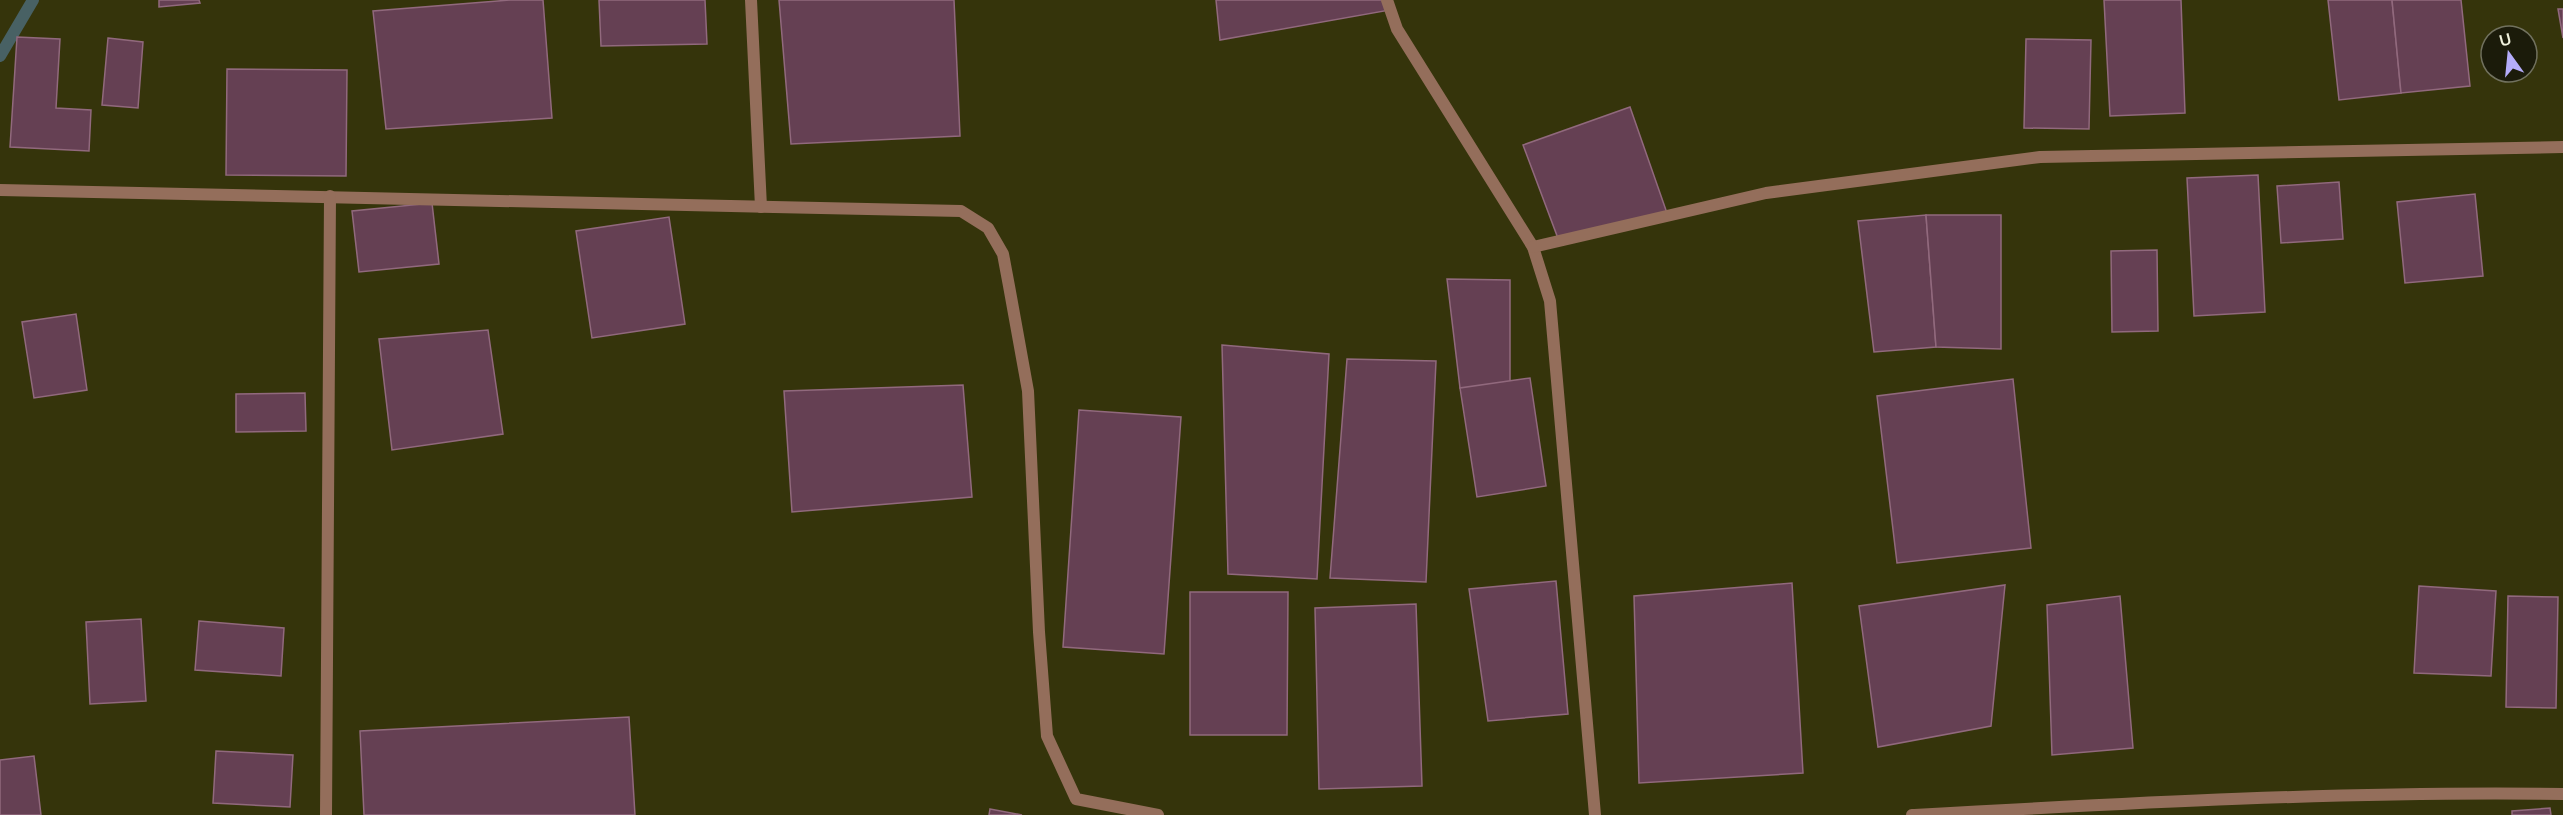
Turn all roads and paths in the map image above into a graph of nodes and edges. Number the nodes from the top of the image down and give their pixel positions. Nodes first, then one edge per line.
1 (751, 0) edge
2 (1387, 0) edge
3 (2563, 147) edge
4 (0, 190) edge
5 (330, 196) junction
6 (761, 207) junction
7 (1533, 247) junction
8 (2563, 794) edge
9 (326, 815) edge
10 (1158, 815) edge
11 (1595, 815) edge
12 (1912, 815) edge

1 - 6 street
2 - 7 street
3 - 7 street
4 - 5 street
5 - 6 street
5 - 9 street
6 - 10 street
7 - 11 street
8 - 12 street

